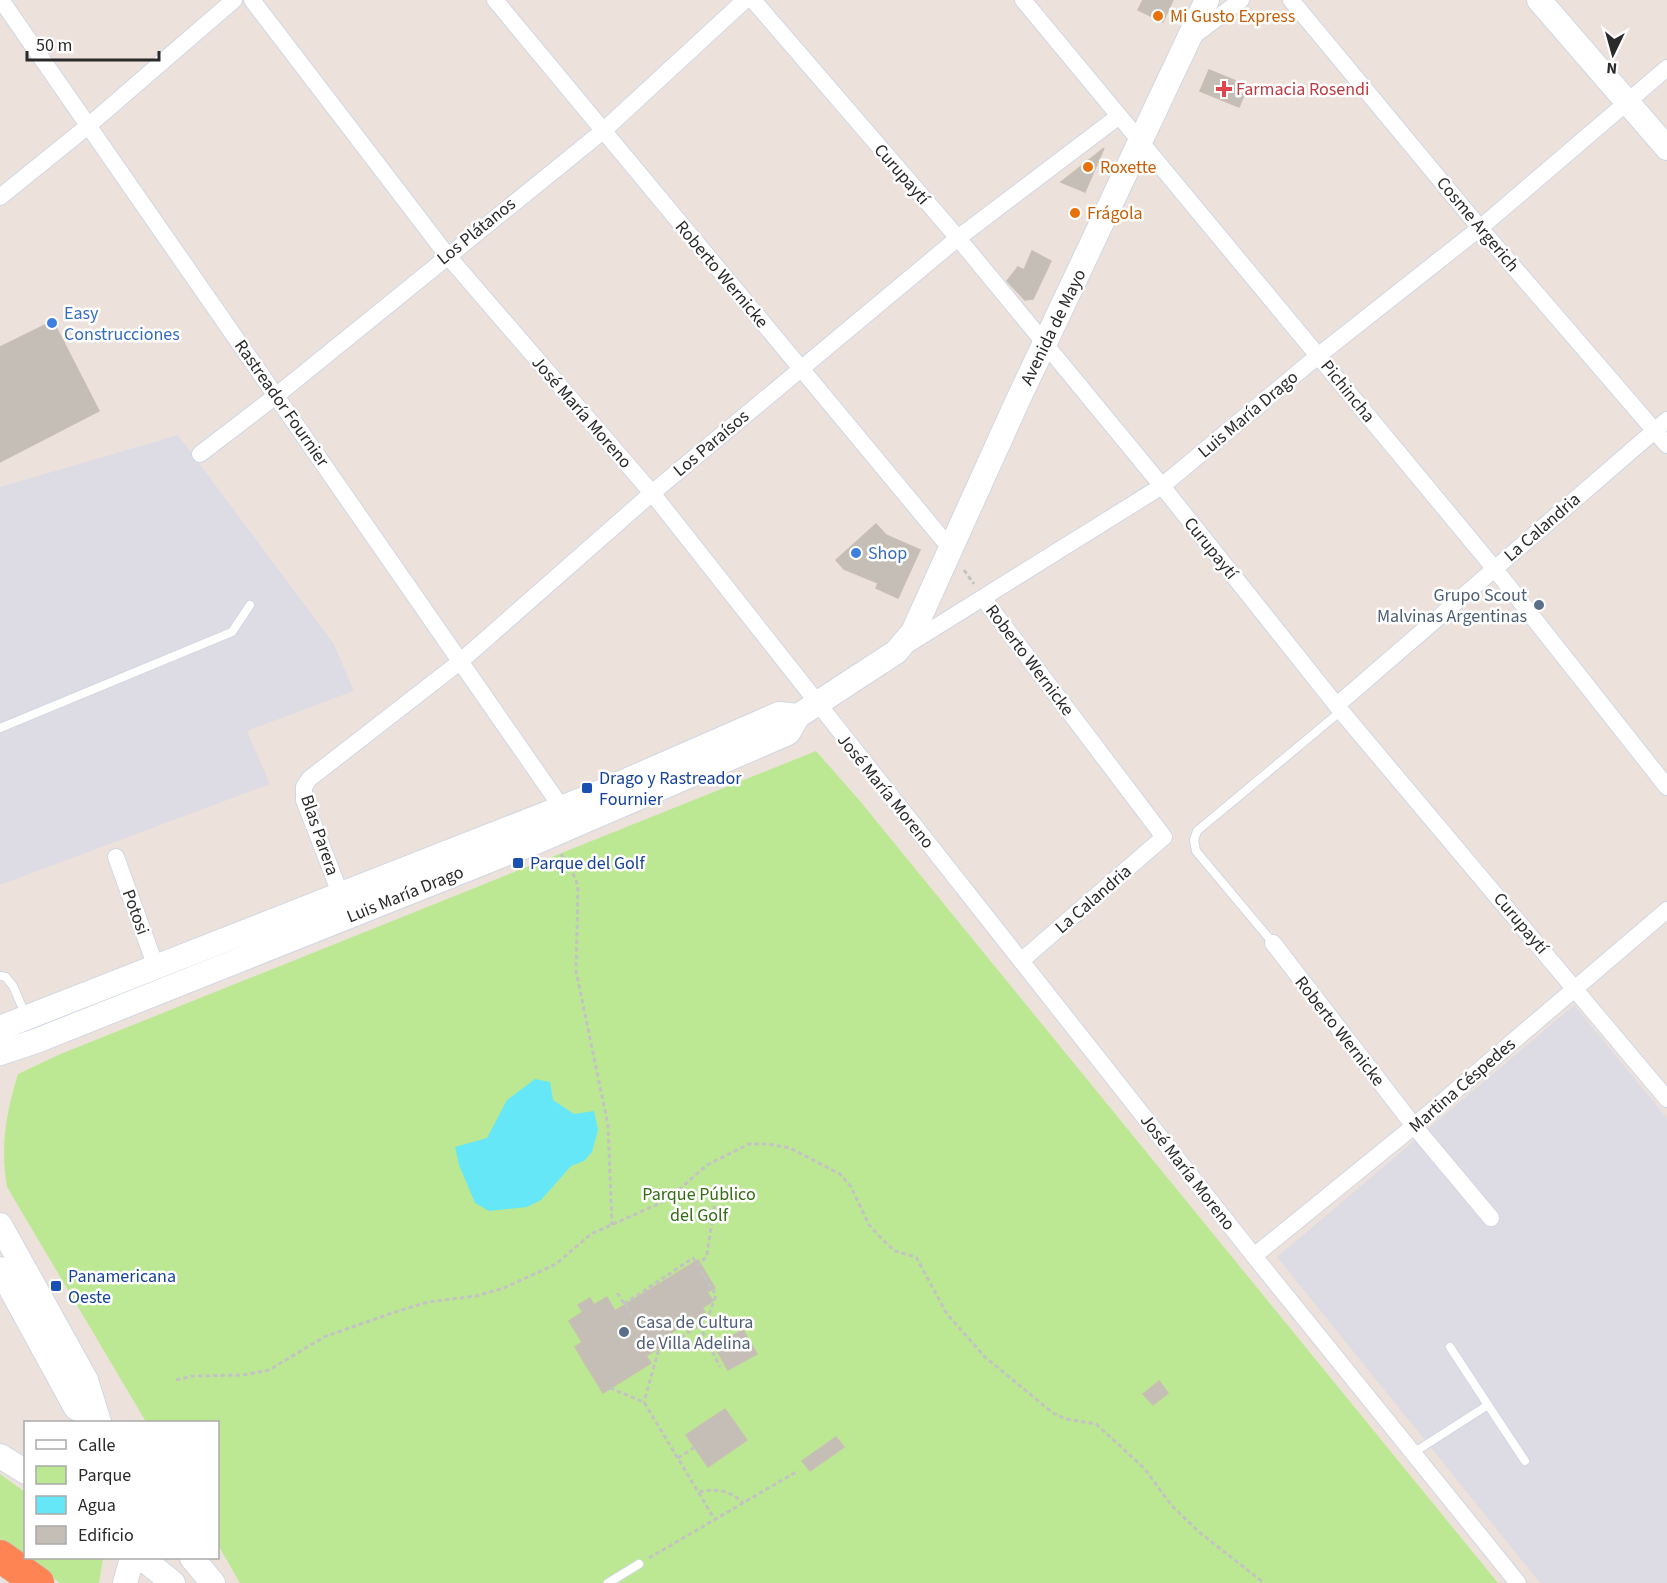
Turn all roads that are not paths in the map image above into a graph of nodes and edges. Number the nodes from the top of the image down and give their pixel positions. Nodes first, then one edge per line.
1 (1, 0) edge
2 (234, 0) edge
3 (252, 0) edge
4 (495, 0) edge
5 (745, 0) edge
6 (753, 0) edge
7 (1023, 0) edge
8 (1207, 0) edge
9 (1241, 0) edge
10 (1292, 0) edge
11 (1539, 0) edge
12 (1188, 41) junction
13 (1667, 68) edge
14 (1627, 102) junction
15 (1119, 116) junction
16 (88, 126) junction
17 (603, 130) junction
18 (1141, 142) junction
19 (1667, 148) edge
20 (0, 197) edge
21 (1480, 228) junction
22 (958, 238) junction
23 (447, 255) junction
24 (1044, 345) junction
25 (1319, 355) junction
26 (801, 368) junction
27 (277, 395) junction
28 (1661, 425) edge
29 (1667, 445) edge
30 (200, 454) dead end
31 (1162, 486) junction
32 (652, 493) junction
33 (950, 548) junction
34 (1494, 568) junction
35 (983, 598) junction
36 (250, 605) dead end
37 (896, 652) junction
38 (461, 661) junction
39 (1339, 708) junction
40 (808, 711) junction
41 (0, 728) edge
42 (309, 779) joint
43 (1667, 787) edge
44 (562, 808) junction
45 (1164, 837) joint
46 (1194, 840) joint
47 (116, 857) dead end
48 (340, 893) junction
49 (1667, 910) edge
50 (1274, 943) joint
51 (1021, 961) junction
52 (156, 967) junction
53 (0, 976) edge
54 (1575, 988) junction
55 (26, 1017) junction
56 (0, 1028) edge
57 (36, 1041) junction
58 (0, 1053) edge
59 (0, 1071) edge
60 (1667, 1099) edge
61 (1414, 1126) junction
62 (1491, 1218) dead end
63 (0, 1225) edge
64 (1254, 1256) junction
65 (0, 1269) edge
66 (1450, 1347) dead end
67 (1488, 1405) junction
68 (97, 1420) edge
69 (1413, 1453) junction
70 (0, 1456) edge
71 (1526, 1461) dead end
72 (24, 1471) edge
73 (0, 1556) edge
74 (131, 1559) edge
75 (144, 1559) edge
76 (194, 1559) edge
77 (639, 1564) road end
78 (38, 1583) edge
79 (125, 1583) edge
80 (172, 1583) edge
81 (213, 1583) edge
82 (608, 1583) edge
83 (1518, 1583) edge

1 - 16 street, Rastreador Fournier
2 - 16 street
3 - 23 street, José María Moreno
4 - 17 street, Roberto Wernicke
5 - 17 street, Los Plátanos
6 - 22 street, Curupaytí
7 - 15 street, Pichincha
8 - 12 main road, Avenida de Mayo
9 - 12 street
10 - 21 street, Cosme Argerich
11 - 14 main road
12 - 18 main road, Avenida de Mayo
13 - 14 street, Luis María Drago
14 - 19 main road
14 - 21 street, Luis María Drago
15 - 18 street, Pichincha
15 - 22 street, Los Paraísos
16 - 20 street
16 - 27 street, Rastreador Fournier
17 - 23 street, Los Plátanos
17 - 26 street, Roberto Wernicke
18 - 24 main road, Avenida de Mayo
18 - 25 street, Pichincha
21 - 25 street, Luis María Drago
21 - 28 street, Cosme Argerich
22 - 24 street, Curupaytí
22 - 26 street, Los Paraísos
23 - 27 street, Los Plátanos
23 - 32 street, José María Moreno
24 - 31 street, Curupaytí
24 - 33 main road, Avenida de Mayo
25 - 31 street, Luis María Drago
25 - 34 street, Pichincha
26 - 32 street, Los Paraísos
26 - 33 street, Roberto Wernicke
27 - 30 street, Los Plátanos
27 - 38 street, Rastreador Fournier
28 - 29 street, Cosme Argerich
28 - 34 street, La Calandria
31 - 35 street, Luis María Drago
31 - 39 street, Curupaytí
32 - 38 street, Los Paraísos
32 - 40 street, José María Moreno
33 - 37 main road, Avenida de Mayo
34 - 39 street, La Calandria
34 - 43 street, Pichincha
35 - 37 street, Luis María Drago
35 - 45 street, Roberto Wernicke
36 - 41 lane
37 - 40 main road, Luis María Drago
38 - 42 street, Los Paraísos
38 - 44 street, Rastreador Fournier
39 - 46 lane, La Calandria
39 - 54 street, Curupaytí
40 - 44 main road, Luis María Drago
40 - 51 street, José María Moreno
40 - 57 main road, Luis María Drago
42 - 48 street, Blas Parera
44 - 48 main road, Luis María Drago
45 - 51 street, La Calandria
46 - 50 lane, Roberto Wernicke
47 - 52 street, Potosi
48 - 52 main road, Luis María Drago
49 - 54 street, Martina Céspedes
50 - 61 street, Roberto Wernicke
51 - 64 street, José María Moreno
52 - 55 main road, Luis María Drago
53 - 55 lane
54 - 60 street, Curupaytí
54 - 61 street, Martina Céspedes
55 - 56 main road, Luis María Drago
57 - 58 main road, Luis María Drago
57 - 59 main road
61 - 62 street, Roberto Wernicke
61 - 64 street, Martina Céspedes
63 - 68 main road
64 - 69 street, José María Moreno
65 - 68 main road
66 - 67 lane
67 - 69 lane
67 - 71 lane
69 - 83 street, José María Moreno
70 - 72 main road
73 - 78 highway
74 - 79 main road
75 - 80 main road
76 - 81 main road
77 - 82 lane

